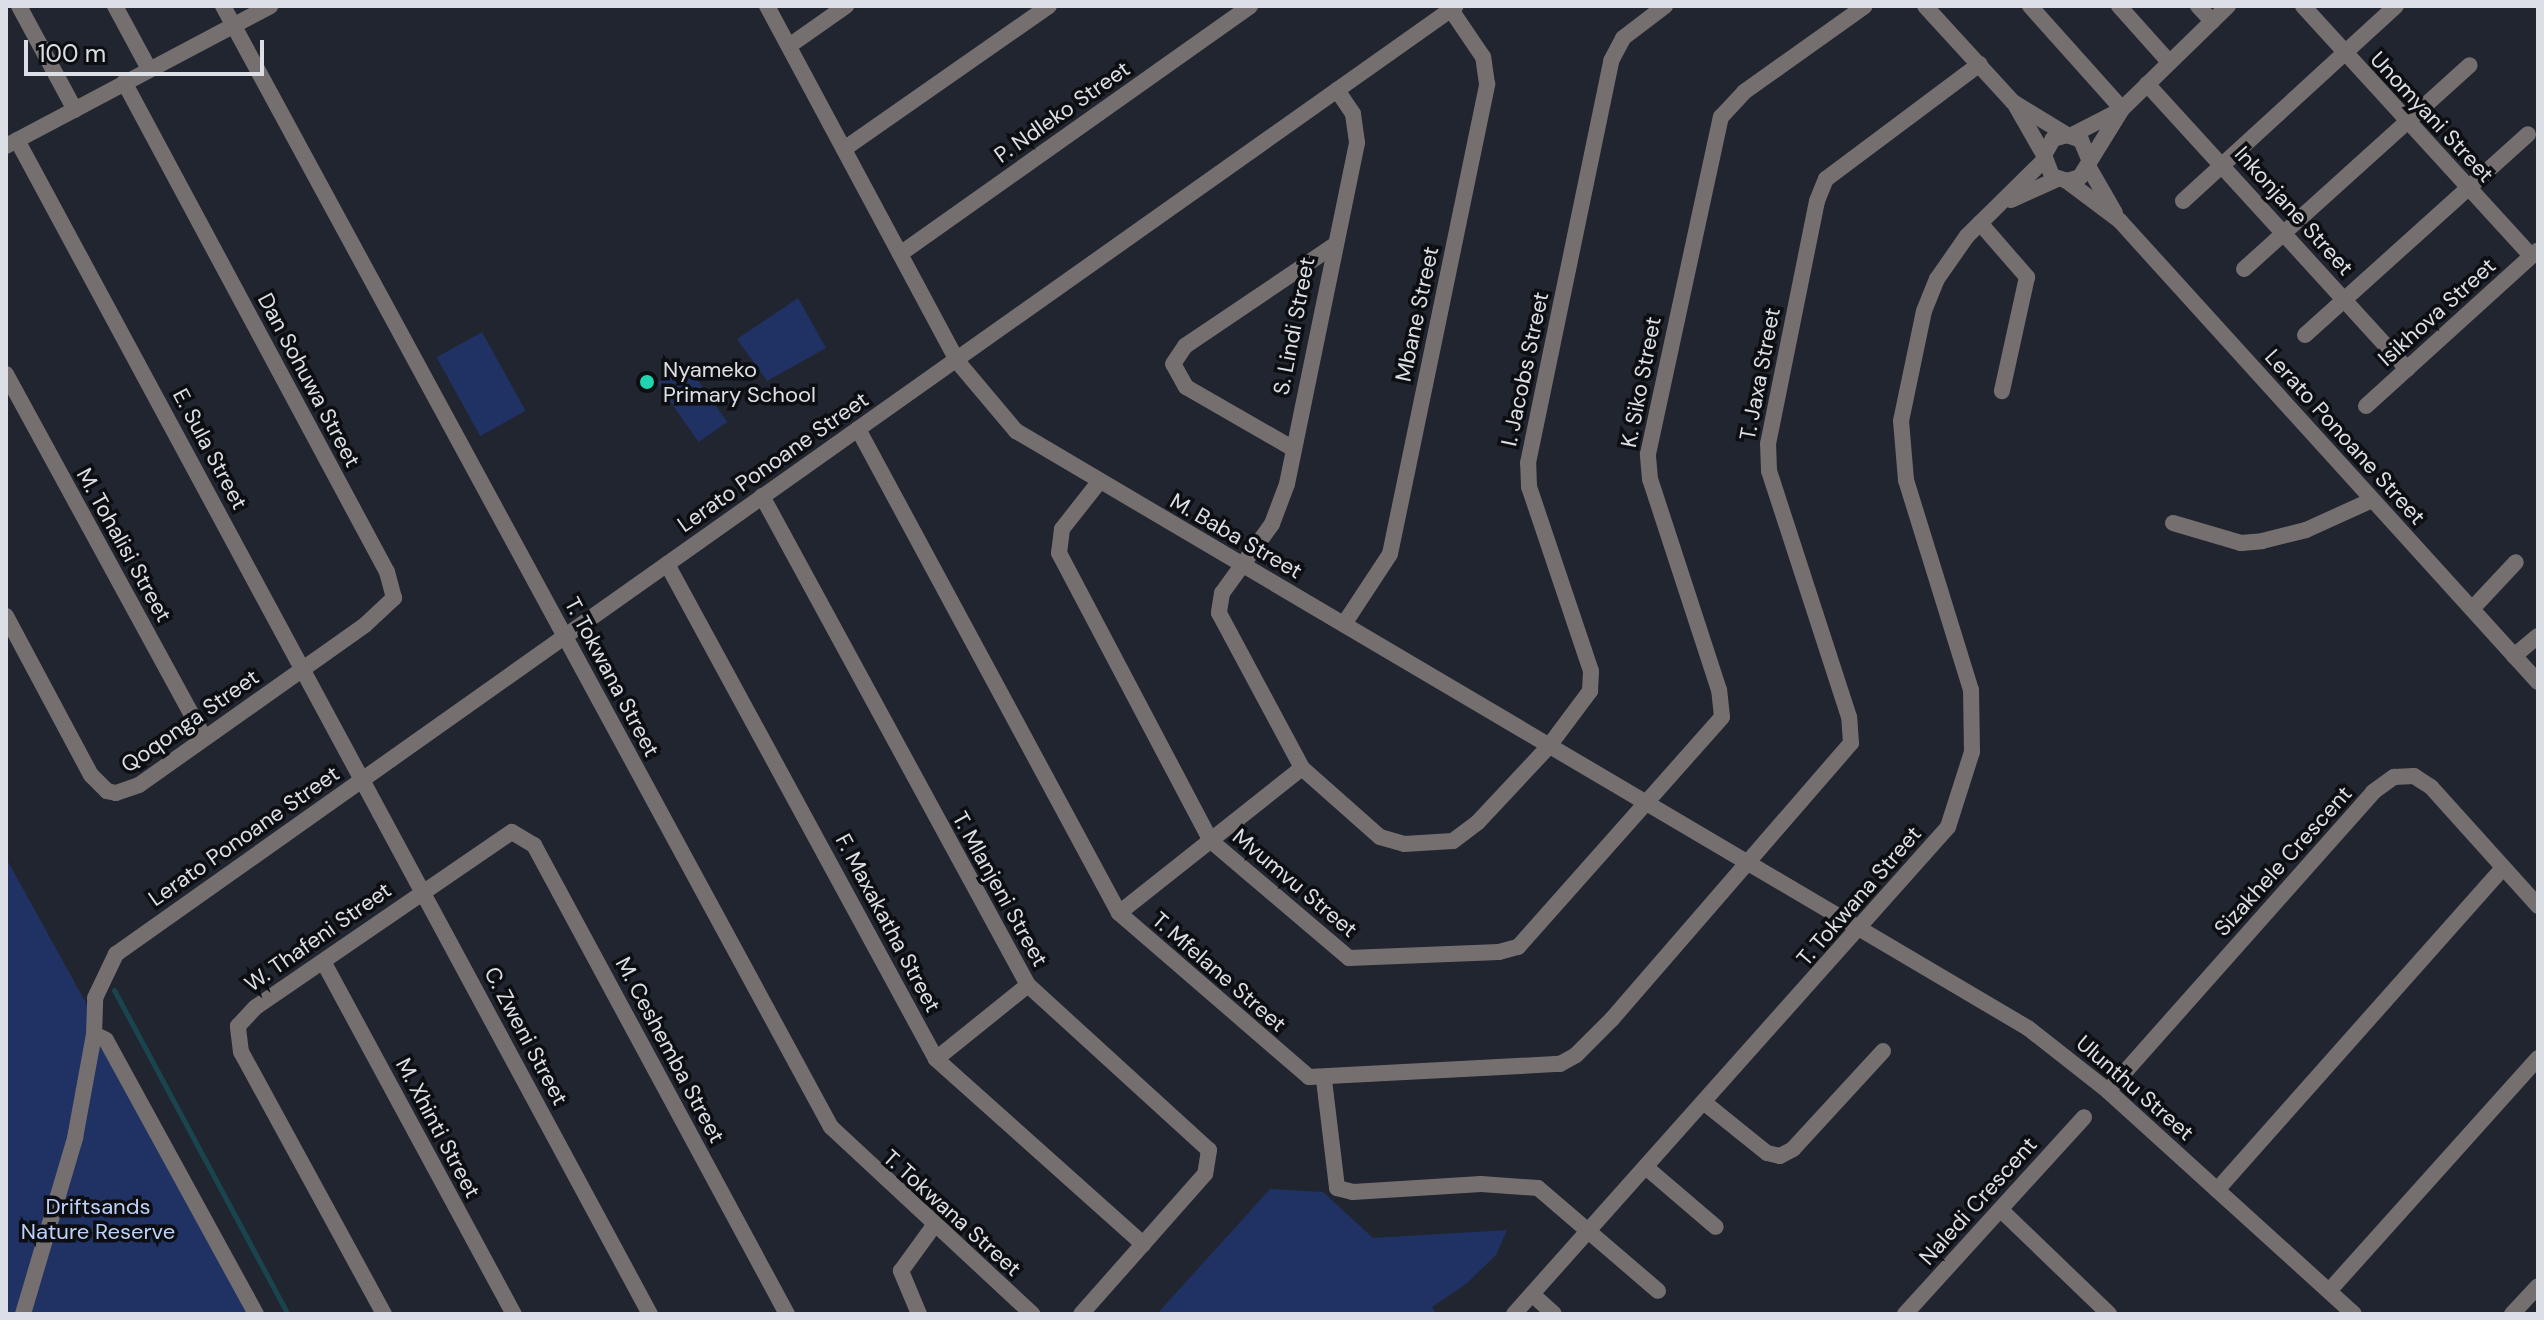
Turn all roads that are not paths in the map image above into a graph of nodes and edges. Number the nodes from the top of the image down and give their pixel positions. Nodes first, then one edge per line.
1 (19, 6) edge
2 (115, 6) edge
3 (223, 6) edge
4 (270, 6) edge
5 (767, 6) edge
6 (846, 6) edge
7 (1049, 6) edge
8 (1250, 6) edge
9 (1665, 6) edge
10 (1865, 6) edge
11 (1925, 6) edge
12 (2030, 6) edge
13 (2119, 6) edge
14 (2198, 6) edge
15 (2228, 6) edge
16 (2303, 6) edge
17 (2396, 6) edge
18 (1453, 8) edge
19 (2212, 21) junction
20 (234, 26) junction
21 (789, 46) junction
22 (2344, 54) junction
23 (2169, 62) junction
24 (1980, 64) junction
25 (2470, 65) dead end
26 (149, 69) junction
27 (124, 82) junction
28 (2147, 84) junction
29 (1337, 90) junction
30 (2013, 102) junction
31 (2122, 109) junction
32 (75, 110) junction
33 (2406, 122) junction
34 (2528, 134) dead end
35 (2068, 135) junction
36 (12, 143) edge
37 (844, 149) junction
38 (2044, 158) junction
39 (2089, 163) junction
40 (2222, 165) junction
41 (2062, 180) junction
42 (2468, 189) junction
43 (2183, 201) dead end
44 (2006, 202) junction
45 (2120, 221) junction
46 (1980, 223) junction
47 (2284, 233) junction
48 (1333, 246) junction
49 (2535, 253) edge
50 (900, 254) junction
51 (2244, 269) dead end
52 (2345, 302) junction
53 (2305, 335) dead end
54 (957, 361) junction
55 (2407, 369) junction
56 (6, 374) edge
57 (2002, 391) dead end
58 (2366, 406) dead end
59 (858, 429) junction
60 (1292, 448) junction
61 (1099, 482) junction
62 (762, 496) junction
63 (2372, 500) junction
64 (2173, 523) dead end
65 (2516, 562) dead end
66 (667, 564) junction
67 (1240, 565) junction
68 (2472, 609) junction
69 (6, 616) edge
70 (1344, 624) junction
71 (564, 636) junction
72 (2538, 636) edge
73 (2514, 656) junction
74 (304, 668) junction
75 (2538, 682) edge
76 (204, 737) junction
77 (1549, 746) junction
78 (1302, 768) junction
79 (364, 778) junction
80 (1649, 805) junction
81 (497, 838) joint
82 (1211, 841) junction
83 (1749, 865) junction
84 (2503, 868) junction
85 (423, 890) junction
86 (2538, 906) edge
87 (1119, 913) junction
88 (1859, 932) junction
89 (324, 963) junction
90 (1028, 985) junction
91 (94, 1034) junction
92 (1883, 1051) dead end
93 (2538, 1058) edge
94 (936, 1059) junction
95 (1324, 1080) junction
96 (2108, 1091) junction
97 (1706, 1104) junction
98 (2084, 1117) dead end
99 (1648, 1169) junction
100 (2217, 1190) junction
101 (2001, 1210) junction
102 (933, 1227) junction
103 (1716, 1227) dead end
104 (1591, 1231) junction
105 (1143, 1244) junction
106 (2538, 1286) edge
107 (1658, 1291) dead end
108 (2329, 1291) junction
109 (1533, 1295) junction
110 (2103, 1312) edge
111 (510, 1313) edge
112 (23, 1314) edge
113 (256, 1314) edge
114 (384, 1314) edge
115 (650, 1314) edge
116 (787, 1314) edge
117 (919, 1314) edge
118 (1032, 1314) edge
119 (1081, 1314) edge
120 (1514, 1314) edge
121 (1554, 1314) edge
122 (1905, 1314) edge
123 (2354, 1314) edge
124 (2512, 1314) edge

1 - 32 street
2 - 26 street
3 - 20 street, T. Tokwana Street
4 - 20 street
5 - 21 street, M. Baba Street
6 - 21 street
7 - 37 street
8 - 50 street, P. Ndleko Street
9 - 77 street, I. Jacobs Street
10 - 80 street, K. Siko Street
11 - 24 street
12 - 31 street
13 - 23 street
14 - 19 street
15 - 19 street
16 - 22 street, Unomyani Street
17 - 22 street
18 - 29 street, Lerato Ponoane Street
18 - 70 street, Mbane Street
19 - 23 street
20 - 26 street
20 - 71 street, T. Tokwana Street
21 - 37 street, M. Baba Street
22 - 33 street, Unomyani Street
22 - 40 street
23 - 28 street
24 - 30 street
24 - 83 street, T. Jaxa Street
25 - 33 street
26 - 27 street
27 - 32 street
27 - 74 street, Dan Sohuwa Street
28 - 31 street
28 - 40 street, Inkonjane Street
29 - 48 street, S. Lindi Street
29 - 54 street, Lerato Ponoane Street
30 - 35 street
30 - 38 street
31 - 35 street
31 - 39 street
32 - 36 street
33 - 42 street, Unomyani Street
33 - 47 street
34 - 42 street
35 - 38 street
35 - 39 street
36 - 74 street, E. Sula Street
37 - 50 street, M. Baba Street
38 - 41 street
38 - 44 street, T. Tokwana Street
39 - 41 street
39 - 45 street, Lerato Ponoane Street
40 - 43 street
40 - 47 street, Inkonjane Street
41 - 44 street, T. Tokwana Street
41 - 45 street, Lerato Ponoane Street
42 - 49 street, Unomyani Street
42 - 52 street
44 - 46 street, T. Tokwana Street
45 - 63 street, Lerato Ponoane Street
46 - 57 street
46 - 88 street, T. Tokwana Street
47 - 51 street
47 - 52 street, Inkonjane Street
48 - 60 street, S. Lindi Street
48 - 60 street
49 - 55 street, Isikhova Street
50 - 54 street, M. Baba Street
52 - 53 street
52 - 55 street, Inkonjane Street
54 - 59 street, Lerato Ponoane Street
54 - 61 street, M. Baba Street
55 - 58 street, Isikhova Street
56 - 76 street, M. Tohalisi Street
59 - 62 street, Lerato Ponoane Street
59 - 87 street, T. Mfelane Street
60 - 67 street, S. Lindi Street
61 - 67 street, M. Baba Street
61 - 82 street, Mvumvu Street
62 - 66 street, Lerato Ponoane Street
62 - 90 street, T. Mlanjeni Street
63 - 64 street
63 - 68 street, Lerato Ponoane Street
65 - 68 street
66 - 71 street, Lerato Ponoane Street
66 - 94 street, F. Maxakatha Street
67 - 70 street, M. Baba Street
67 - 78 street, S. Lindi Street
68 - 73 street, Lerato Ponoane Street
69 - 76 street, Qoqonga Street
70 - 77 street, M. Baba Street
71 - 79 street, Lerato Ponoane Street
71 - 102 street, T. Tokwana Street
72 - 73 street
73 - 75 street, Lerato Ponoane Street
74 - 76 street, Qoqonga Street
74 - 79 street, E. Sula Street
77 - 78 street, I. Jacobs Street
77 - 80 street, M. Baba Street
78 - 82 street
79 - 85 street, C. Zweni Street
79 - 91 street, Lerato Ponoane Street
80 - 82 street, Mvumvu Street
80 - 83 street, M. Baba Street
81 - 85 street, W. Thafeni Street
81 - 116 street, M. Ceshemba Street
82 - 87 street
83 - 88 street, M. Baba Street
83 - 95 street
84 - 86 street, Sizakhele Crescent
84 - 96 street, Sizakhele Crescent
84 - 100 street
85 - 89 street, W. Thafeni Street
85 - 115 street, C. Zweni Street
87 - 95 street, T. Mfelane Street
88 - 96 street, Ulunthu Street
88 - 97 street, T. Tokwana Street
89 - 111 street, M. Xhinti Street
89 - 114 street, W. Thafeni Street
90 - 94 street
90 - 105 street, T. Mlanjeni Street
91 - 112 street
91 - 113 street
92 - 97 street
93 - 108 street
94 - 105 street, F. Maxakatha Street
95 - 104 street
96 - 100 street, Ulunthu Street
97 - 99 street, T. Tokwana Street
98 - 101 street, Naledi Crescent
99 - 103 street
99 - 104 street, T. Tokwana Street
100 - 108 street, Ulunthu Street
101 - 110 street
101 - 122 street, Naledi Crescent
102 - 117 street
102 - 118 street, T. Tokwana Street
104 - 107 street
104 - 109 street, T. Tokwana Street
105 - 119 street, T. Mlanjeni Street
106 - 124 street
108 - 123 street, Ulunthu Street
109 - 120 street, T. Tokwana Street
109 - 121 street

